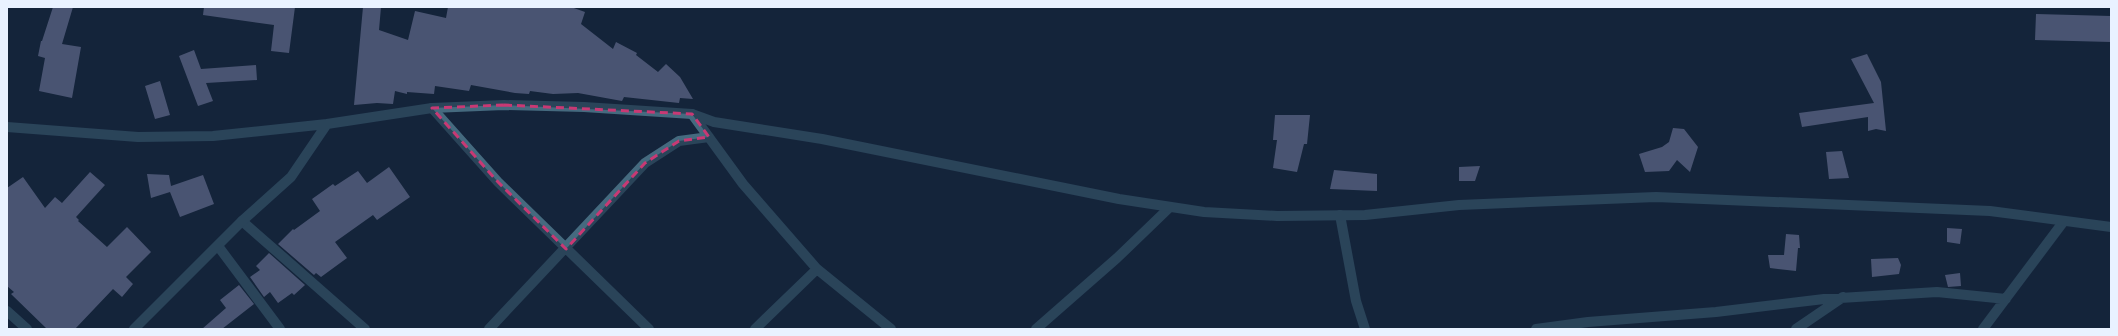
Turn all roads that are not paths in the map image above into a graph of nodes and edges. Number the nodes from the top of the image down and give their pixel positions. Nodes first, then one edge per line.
1 (432, 108) junction
2 (692, 114) junction
3 (327, 124) junction
4 (7, 127) edge
5 (709, 137) junction
6 (1170, 207) junction
7 (1340, 215) junction
8 (242, 221) junction
9 (2064, 221) junction
10 (2111, 227) edge
11 (218, 246) junction
12 (566, 249) junction
13 (817, 269) junction
14 (1843, 297) junction
15 (2006, 299) junction
16 (7, 311) edge
17 (27, 329) edge
18 (134, 329) edge
19 (280, 329) edge
20 (365, 329) edge
21 (490, 329) edge
22 (649, 329) edge
23 (755, 329) edge
24 (891, 329) edge
25 (1036, 329) edge
26 (1365, 329) edge
27 (1536, 329) edge
28 (1796, 329) edge
29 (1983, 329) edge

1 - 2 street
1 - 3 street
1 - 12 street
2 - 5 street
2 - 6 street
3 - 4 street
3 - 8 street
5 - 12 street
5 - 13 street
6 - 7 street
6 - 25 street
7 - 9 street
7 - 26 street
8 - 11 street
8 - 20 street
9 - 10 street
9 - 15 street
11 - 18 street
11 - 19 street
12 - 21 street
12 - 22 street
13 - 23 street
13 - 24 street
14 - 15 street
14 - 27 street
14 - 28 street
15 - 29 street
16 - 17 street

